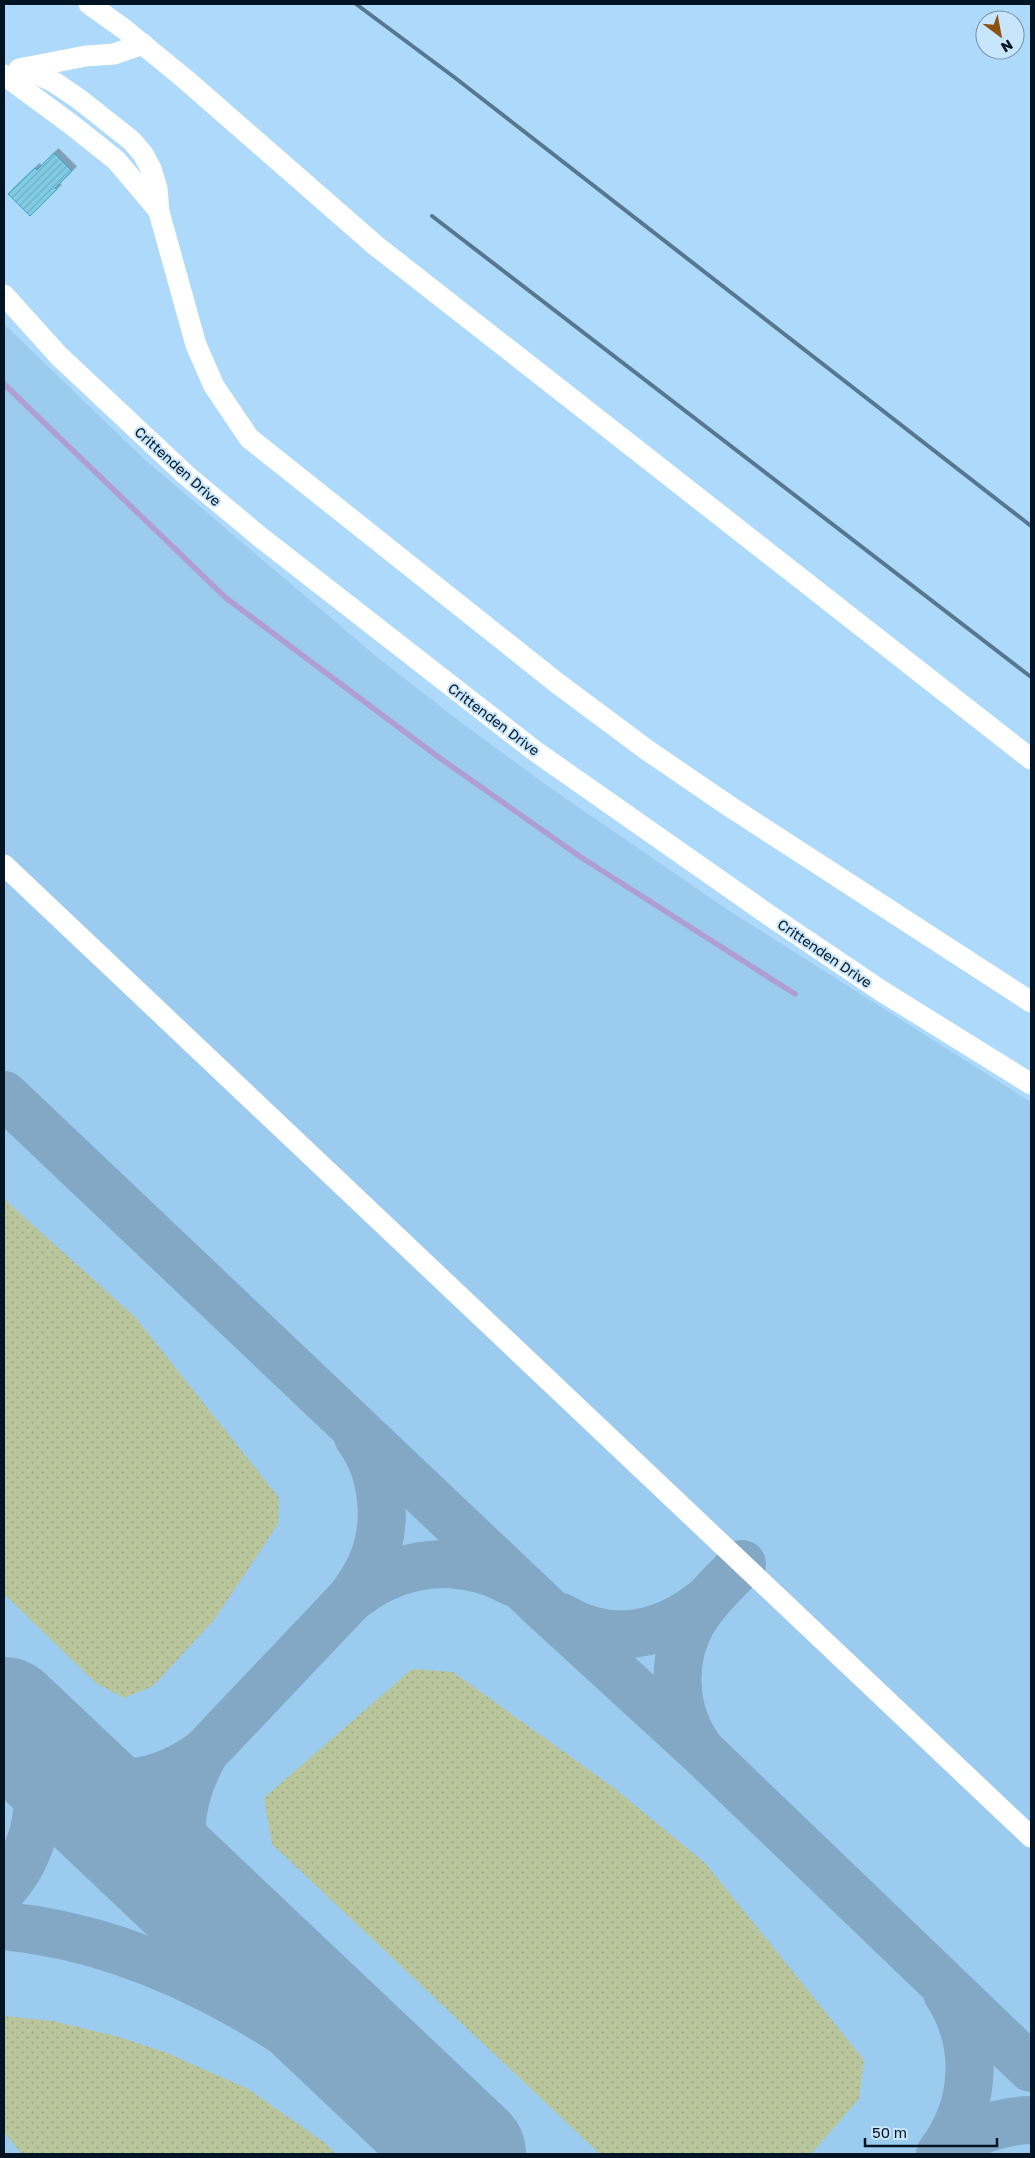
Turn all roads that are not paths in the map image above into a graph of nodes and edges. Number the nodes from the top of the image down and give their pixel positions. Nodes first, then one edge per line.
1 (89, 4) edge
2 (143, 44) junction
3 (10, 72) edge
4 (4, 294) edge
5 (1031, 759) edge
6 (4, 865) edge
7 (1031, 1002) edge
8 (1031, 1084) edge
9 (1031, 1837) edge

1 - 2 street
2 - 3 street
2 - 5 street
3 - 7 street
4 - 8 street, Crittenden Drive
6 - 9 street

